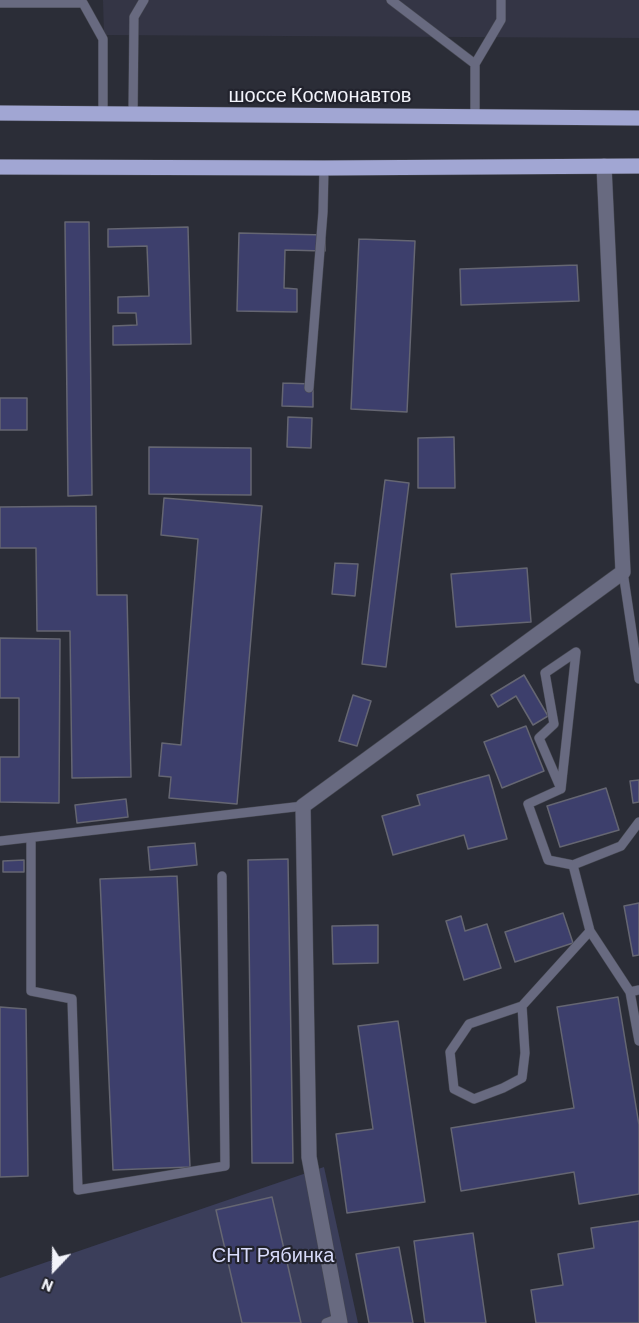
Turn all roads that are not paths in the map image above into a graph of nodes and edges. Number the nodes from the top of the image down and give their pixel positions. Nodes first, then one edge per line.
1 (144, 0) edge
2 (391, 0) edge
3 (501, 0) edge
4 (83, 2) edge
5 (0, 3) edge
6 (475, 64) junction
7 (0, 113) edge
8 (103, 115) junction
9 (133, 115) junction
10 (475, 118) junction
11 (639, 118) edge
12 (604, 166) junction
13 (639, 166) edge
14 (0, 167) edge
15 (324, 168) junction
16 (309, 388) dead end
17 (623, 572) junction
18 (639, 679) edge
19 (561, 789) junction
20 (303, 806) junction
21 (638, 826) edge
22 (31, 838) junction
23 (0, 841) edge
24 (573, 865) junction
25 (222, 876) dead end
26 (590, 931) junction
27 (634, 991) edge
28 (522, 1006) junction
29 (639, 1041) edge
30 (335, 1321) edge

1 - 9 lane
2 - 6 lane
3 - 6 lane
4 - 5 lane
4 - 8 lane
6 - 10 lane
7 - 8 main road, шоссе Космонавтов
8 - 9 main road, шоссе Космонавтов
9 - 10 main road, шоссе Космонавтов
10 - 11 main road, шоссе Космонавтов
12 - 13 main road
12 - 15 main road
12 - 17 street
14 - 15 main road
15 - 16 lane
17 - 18 lane
17 - 20 street
19 - 19 lane
19 - 24 lane
20 - 22 lane
20 - 30 street
21 - 24 lane
22 - 23 lane
22 - 25 lane
24 - 26 lane
26 - 27 lane
26 - 28 lane
27 - 29 lane
28 - 28 lane

